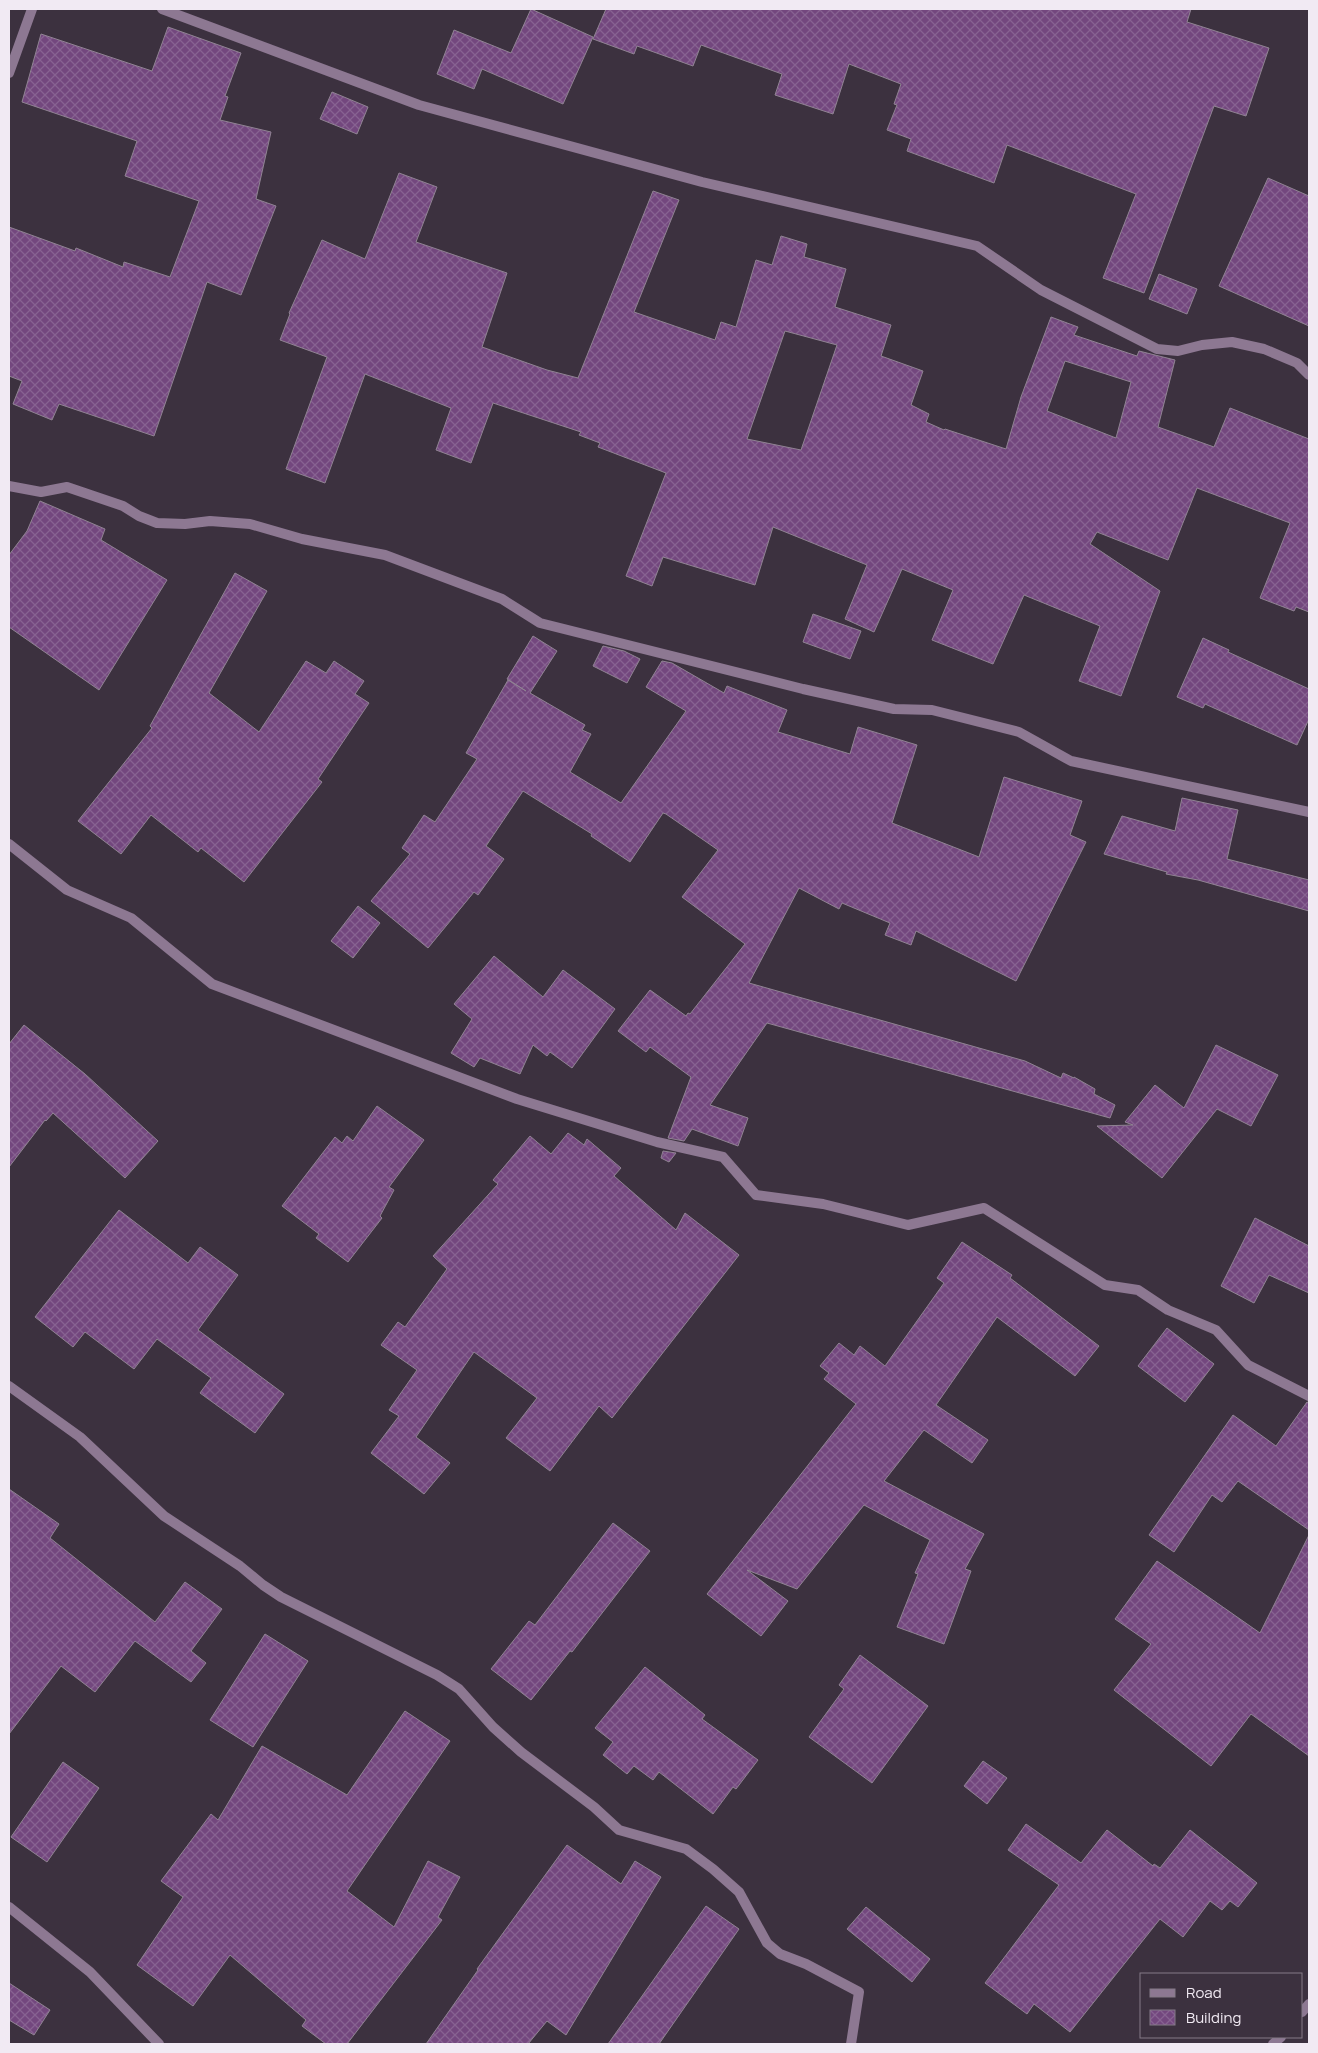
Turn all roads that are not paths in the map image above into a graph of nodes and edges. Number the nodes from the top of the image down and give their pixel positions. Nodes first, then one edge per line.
1 (32, 9) edge
2 (162, 9) edge
3 (9, 73) edge
4 (1309, 375) edge
5 (9, 486) edge
6 (1309, 812) edge
7 (9, 844) edge
8 (9, 1386) edge
9 (1309, 1396) edge
10 (9, 1907) edge
11 (159, 2044) edge
12 (851, 2044) edge

1 - 3 street
2 - 4 street
5 - 6 street
7 - 9 street
8 - 12 street
10 - 11 street

